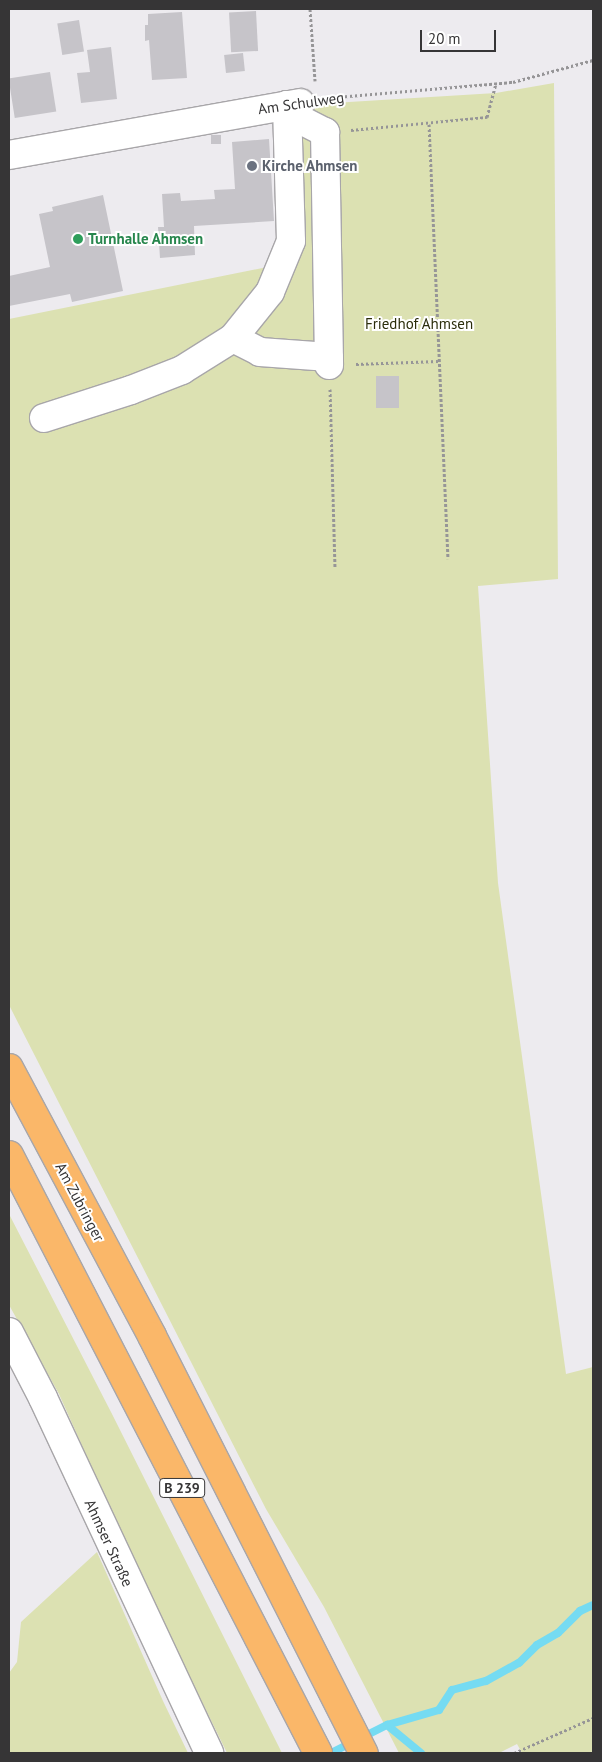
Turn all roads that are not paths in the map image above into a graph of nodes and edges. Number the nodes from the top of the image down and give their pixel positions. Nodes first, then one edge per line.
1 (301, 102) junction
2 (9, 155) edge
3 (233, 338) junction
4 (44, 418) dead end
5 (9, 1068) edge
6 (9, 1155) edge
7 (9, 1332) edge
8 (209, 1753) edge
9 (318, 1753) edge
10 (364, 1753) edge

1 - 2 street, Am Schulweg
1 - 3 street
1 - 3 street
3 - 4 street
5 - 10 highway, Am Zubringer / B 239
6 - 9 highway, B 239
7 - 8 street, Ahmser Straße

